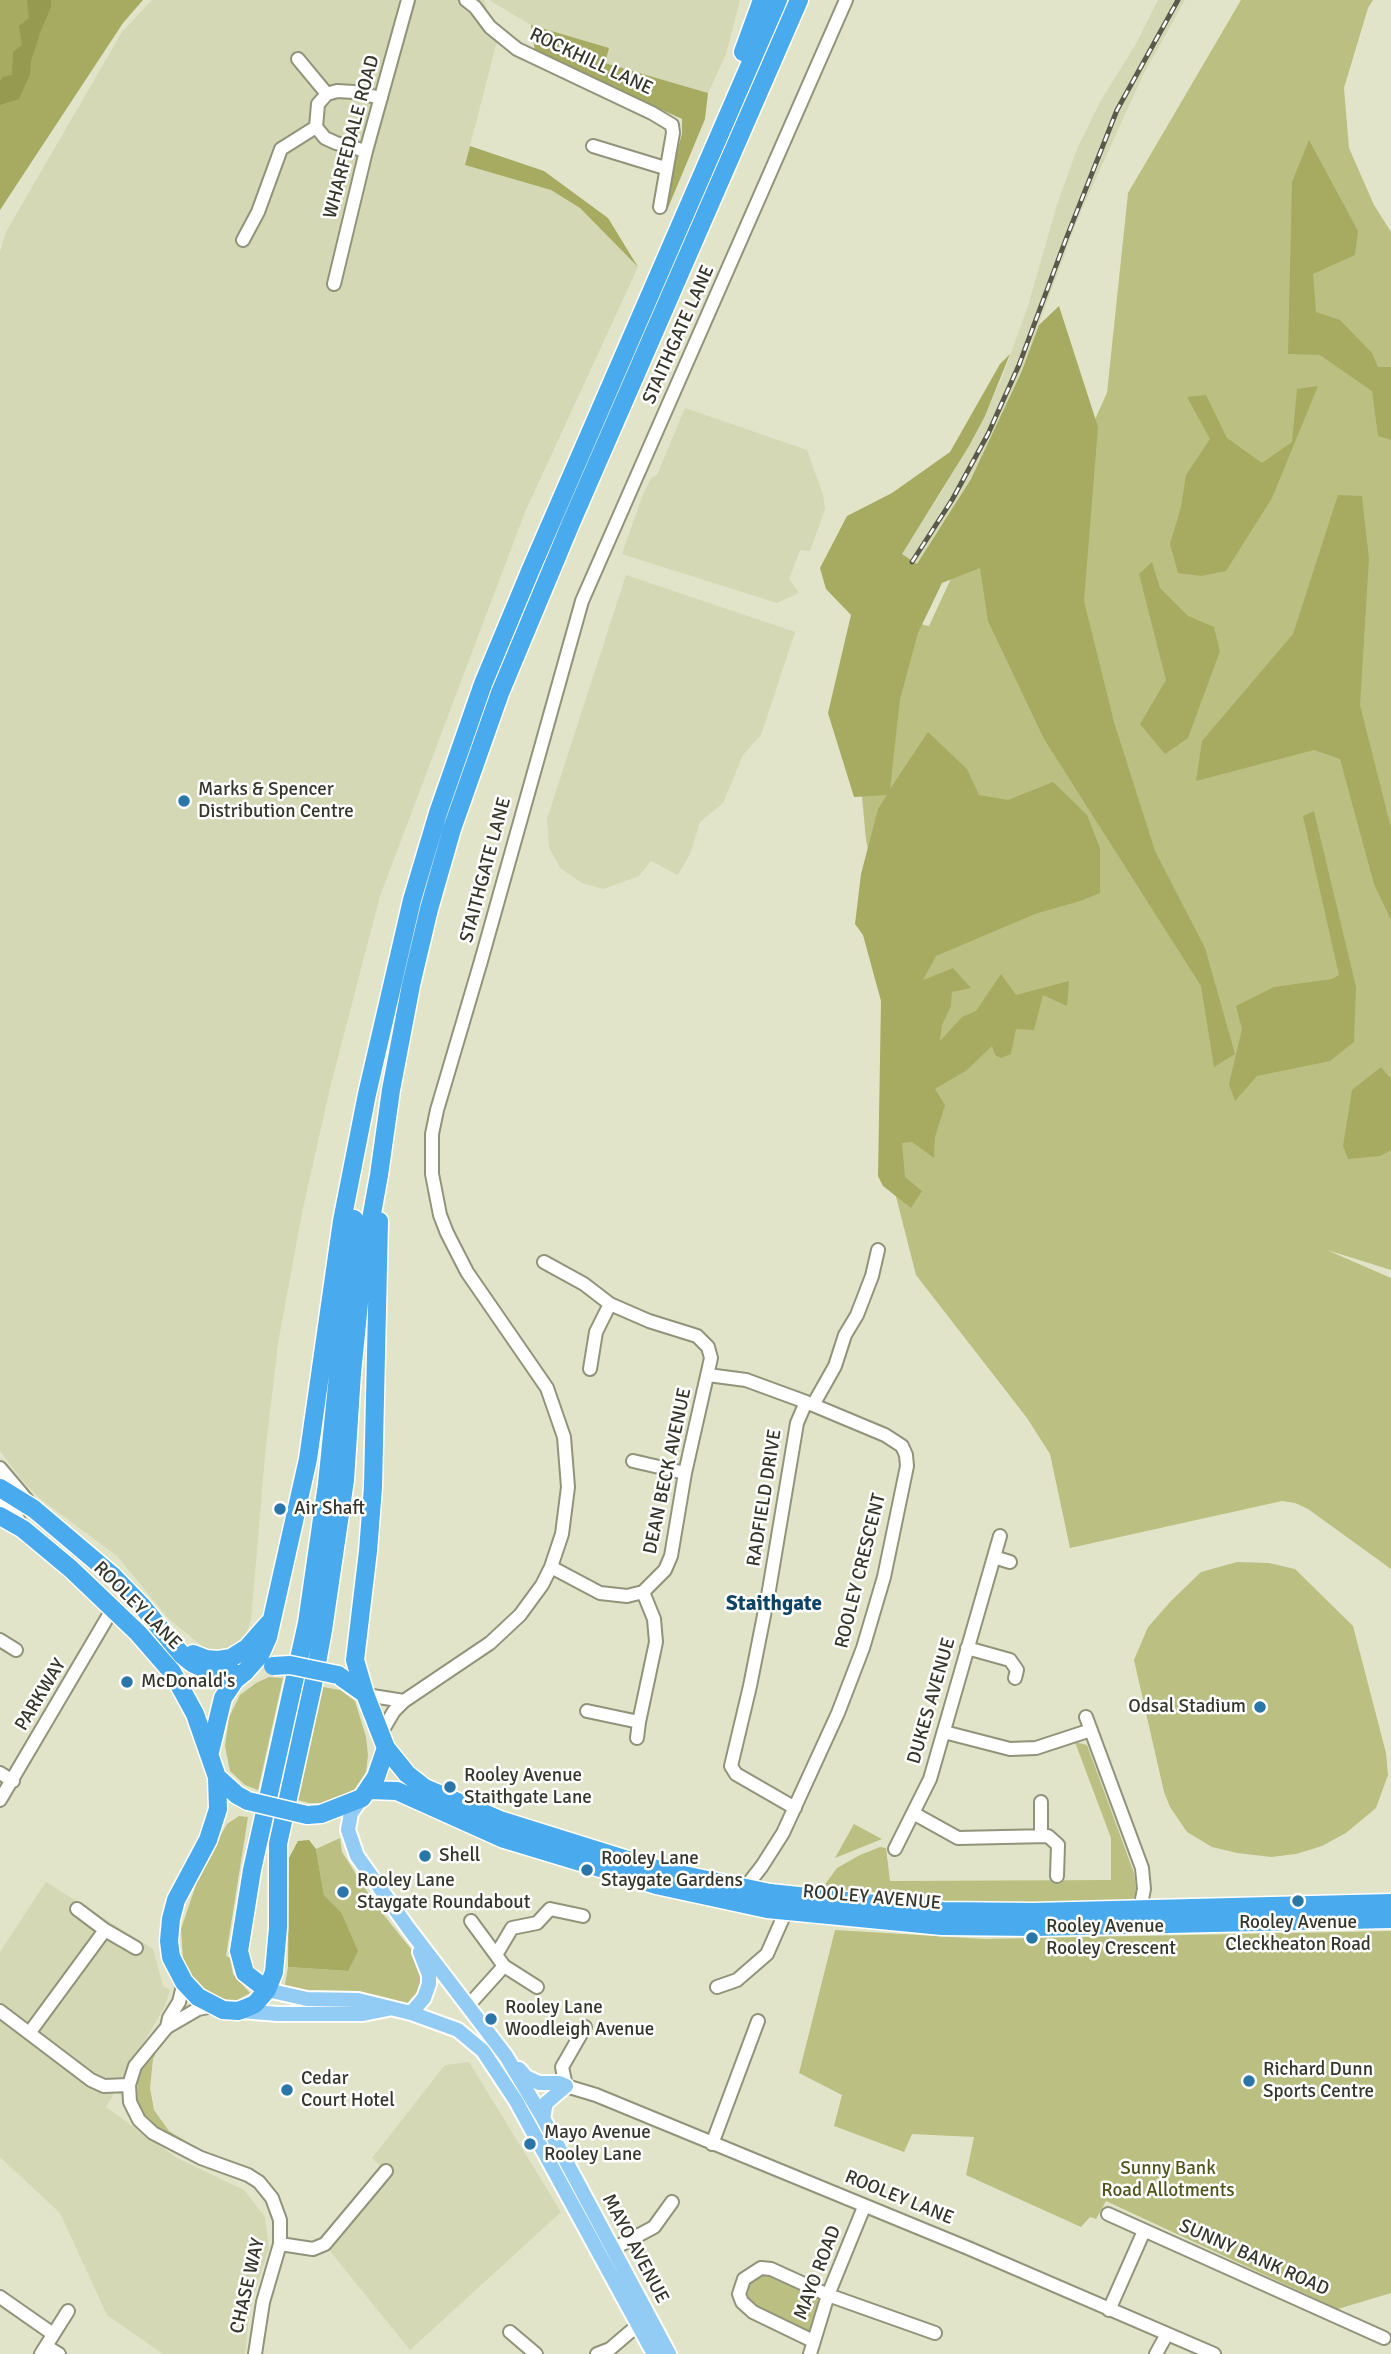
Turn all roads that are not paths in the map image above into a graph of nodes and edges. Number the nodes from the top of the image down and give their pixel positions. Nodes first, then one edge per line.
1 (408, 0) edge
2 (466, 0) edge
3 (762, 0) edge
4 (778, 0) edge
5 (799, 0) edge
6 (846, 0) edge
7 (298, 59) dead end
8 (327, 94) junction
9 (381, 98) junction
10 (316, 127) junction
11 (723, 127) junction
12 (593, 146) dead end
13 (366, 151) junction
14 (665, 169) junction
15 (660, 207) dead end
16 (243, 240) dead end
17 (334, 284) dead end
18 (367, 1094) junction
19 (379, 1175) junction
20 (878, 1250) dead end
21 (544, 1262) dead end
22 (610, 1304) junction
23 (590, 1369) dead end
24 (708, 1375) junction
25 (809, 1404) junction
26 (633, 1461) dead end
27 (0, 1468) edge
28 (685, 1472) junction
29 (0, 1488) edge
30 (0, 1501) edge
31 (34, 1509) junction
32 (0, 1516) edge
33 (23, 1529) junction
34 (1000, 1536) dead end
35 (993, 1558) junction
36 (1010, 1562) dead end
37 (551, 1567) junction
38 (643, 1592) junction
39 (113, 1608) junction
40 (271, 1621) junction
41 (156, 1624) junction
42 (0, 1640) edge
43 (967, 1648) junction
44 (16, 1650) dead end
45 (243, 1673) junction
46 (1014, 1678) dead end
47 (366, 1695) junction
48 (404, 1701) junction
49 (587, 1711) dead end
50 (1086, 1717) dead end
51 (639, 1722) junction
52 (1091, 1730) junction
53 (944, 1732) junction
54 (637, 1738) dead end
55 (384, 1741) junction
56 (210, 1752) junction
57 (0, 1773) edge
58 (217, 1777) junction
59 (13, 1781) junction
60 (365, 1794) junction
61 (0, 1800) edge
62 (1041, 1802) dead end
63 (795, 1808) junction
64 (913, 1814) junction
65 (1041, 1836) junction
66 (895, 1849) dead end
67 (1057, 1876) dead end
68 (745, 1888) junction
69 (1391, 1903) edge
70 (77, 1909) dead end
71 (1140, 1909) junction
72 (786, 1911) junction
73 (583, 1916) dead end
74 (1391, 1919) edge
75 (471, 1921) dead end
76 (409, 1929) junction
77 (106, 1930) junction
78 (136, 1948) dead end
79 (500, 1961) junction
80 (184, 1982) junction
81 (537, 1987) dead end
82 (718, 1987) dead end
83 (267, 1990) junction
84 (214, 2006) junction
85 (468, 2006) junction
86 (393, 2008) junction
87 (0, 2011) edge
88 (238, 2011) junction
89 (411, 2013) junction
90 (758, 2021) dead end
91 (167, 2027) junction
92 (585, 2027) dead end
93 (30, 2032) junction
94 (506, 2056) junction
95 (130, 2085) junction
96 (566, 2086) junction
97 (542, 2118) junction
98 (712, 2144) junction
99 (386, 2171) dead end
100 (672, 2202) dead end
101 (864, 2207) junction
102 (1108, 2214) dead end
103 (1144, 2231) junction
104 (281, 2244) junction
105 (613, 2249) junction
106 (828, 2295) junction
107 (0, 2297) edge
108 (1109, 2310) junction
109 (68, 2311) dead end
110 (639, 2325) junction
111 (510, 2332) dead end
112 (935, 2333) dead end
113 (53, 2334) junction
114 (1167, 2334) junction
115 (1384, 2338) dead end
116 (811, 2347) edge
117 (43, 2350) edge
118 (59, 2354) edge
119 (255, 2354) edge
120 (536, 2354) edge
121 (597, 2354) edge
122 (654, 2354) edge
123 (669, 2354) edge
124 (1156, 2354) edge
125 (1214, 2354) edge

1 - 9 street, WHARFEDALE ROAD
2 - 14 street, ROCKHILL LANE
3 - 11 highway
4 - 11 highway
5 - 19 highway
6 - 37 street, STAITHGATE LANE
7 - 8 street
8 - 9 street
8 - 10 street
9 - 13 street, WHARFEDALE ROAD
10 - 13 street
10 - 16 street
11 - 18 highway
12 - 14 street
13 - 17 street, WHARFEDALE ROAD
14 - 15 street, ROCKHILL LANE
18 - 40 highway
18 - 83 highway
19 - 47 highway
19 - 83 highway
20 - 25 street, RADFIELD DRIVE
21 - 22 street
22 - 23 street
22 - 24 street
24 - 25 street, ROOLEY CRESCENT
24 - 28 street, DEAN BECK AVENUE
25 - 63 street, RADFIELD DRIVE
25 - 63 street, ROOLEY CRESCENT
26 - 28 street
27 - 31 street
28 - 38 street, DEAN BECK AVENUE
29 - 31 highway, ROOLEY LANE
30 - 33 street
31 - 41 highway, ROOLEY LANE
32 - 33 highway, ROOLEY LANE
33 - 39 highway, ROOLEY LANE
34 - 35 street, DUKES AVENUE
35 - 36 street
35 - 43 street, DUKES AVENUE
37 - 38 street
37 - 48 street, STAITHGATE LANE
38 - 51 street
39 - 56 highway, ROOLEY LANE
39 - 59 street, PARKWAY
40 - 41 highway
40 - 45 highway
41 - 45 highway, ROOLEY LANE
42 - 44 street
43 - 46 street
43 - 53 street, DUKES AVENUE
45 - 47 highway, bridge
45 - 56 highway
47 - 48 street
47 - 55 highway
48 - 55 street, STAITHGATE LANE
49 - 51 street
50 - 52 street
51 - 54 street
52 - 53 street
52 - 71 street
53 - 64 street, DUKES AVENUE
55 - 60 highway
55 - 68 highway, ROOLEY AVENUE
56 - 58 highway
57 - 59 street
58 - 60 highway, bridge
58 - 80 highway
59 - 61 street, PARKWAY
60 - 72 highway, ROOLEY AVENUE
60 - 76 main road
62 - 65 street
63 - 68 street, ROOLEY CRESCENT
64 - 65 street
64 - 66 street, DUKES AVENUE
65 - 67 street
68 - 71 highway, ROOLEY AVENUE
69 - 71 highway, ROOLEY AVENUE
70 - 77 street
72 - 74 highway, ROOLEY AVENUE
72 - 82 street
73 - 79 street
75 - 79 street
76 - 85 main road
76 - 89 main road
77 - 78 street
77 - 93 street
79 - 81 street
79 - 85 street
80 - 84 highway
80 - 91 street
83 - 86 main road
83 - 88 highway
84 - 88 highway
84 - 91 street
85 - 94 main road, MAYO AVENUE
86 - 88 main road
86 - 89 main road, MAYO AVENUE
87 - 93 street
89 - 110 main road, MAYO AVENUE
90 - 98 street
91 - 95 street
92 - 96 street
93 - 95 street
94 - 96 main road
94 - 97 main road, MAYO AVENUE
95 - 104 street, CHASE WAY
96 - 97 main road
96 - 98 street, ROOLEY LANE
97 - 105 main road, MAYO AVENUE
98 - 101 street, ROOLEY LANE
99 - 104 street
100 - 105 street
101 - 106 street, MAYO ROAD
101 - 108 street, ROOLEY LANE
102 - 103 street, SUNNY BANK ROAD
103 - 108 street
103 - 115 street, SUNNY BANK ROAD
104 - 119 street, CHASE WAY
105 - 123 main road, MAYO AVENUE
106 - 112 street
106 - 116 street, MAYO ROAD
106 - 116 street
107 - 113 street
108 - 114 street, ROOLEY LANE
109 - 113 street
110 - 121 street
110 - 122 main road, MAYO AVENUE
111 - 120 street
113 - 117 street
114 - 124 street
114 - 125 street, ROOLEY LANE
117 - 118 street

